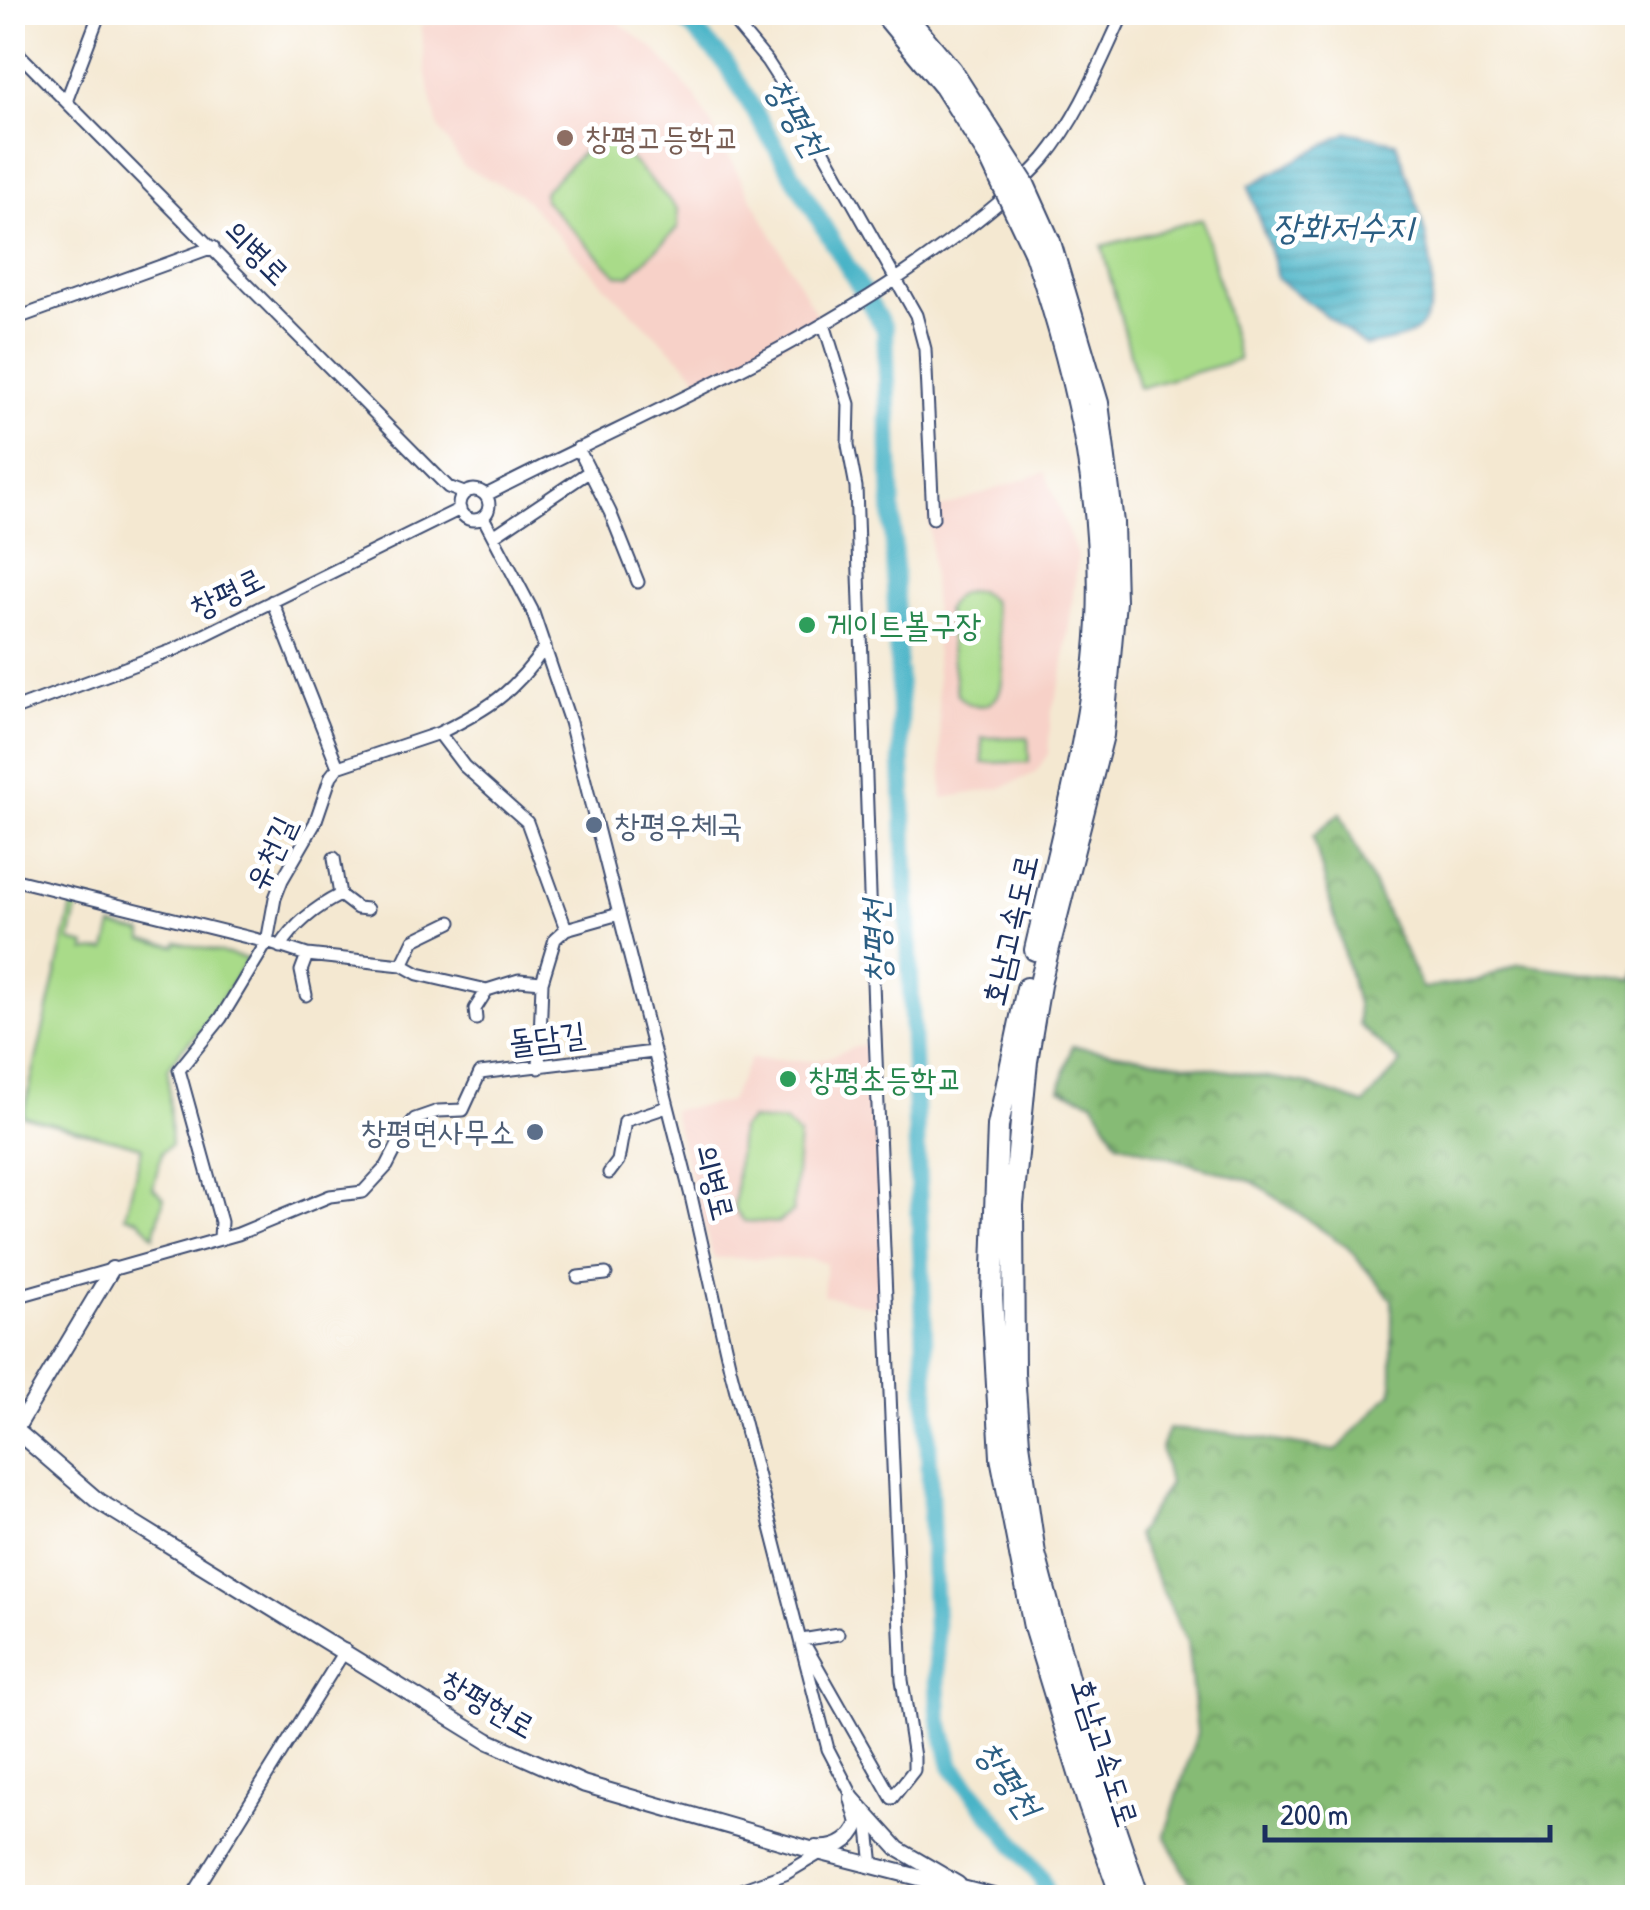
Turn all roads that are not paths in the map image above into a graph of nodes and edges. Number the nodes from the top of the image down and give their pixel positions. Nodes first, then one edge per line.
1 (100, 12) edge
2 (726, 12) edge
3 (883, 12) edge
4 (902, 12) edge
5 (1124, 12) edge
6 (12, 47) edge
7 (67, 99) junction
8 (993, 149) junction
9 (1042, 246) junction
10 (214, 247) junction
11 (896, 282) junction
12 (12, 320) edge
13 (826, 322) junction
14 (578, 448) junction
15 (590, 471) junction
16 (464, 493) junction
17 (486, 495) junction
18 (460, 509) junction
19 (483, 517) junction
20 (933, 518) dead end
21 (495, 535) junction
22 (638, 582) dead end
23 (272, 602) junction
24 (545, 647) junction
25 (12, 710) edge
26 (439, 733) junction
27 (338, 767) junction
28 (334, 858) dead end
29 (12, 879) edge
30 (340, 896) junction
31 (367, 909) dead end
32 (619, 914) junction
33 (451, 922) dead end
34 (566, 929) junction
35 (274, 944) junction
36 (307, 955) junction
37 (402, 965) junction
38 (542, 982) junction
39 (487, 990) junction
40 (306, 995) dead end
41 (476, 1019) dead end
42 (653, 1052) junction
43 (539, 1068) junction
44 (666, 1107) junction
45 (610, 1173) dead end
46 (220, 1237) junction
47 (112, 1269) junction
48 (606, 1274) dead end
49 (578, 1277) dead end
50 (12, 1298) edge
51 (13, 1431) edge
52 (838, 1634) dead end
53 (802, 1640) junction
54 (345, 1650) junction
55 (852, 1798) junction
56 (804, 1847) junction
57 (822, 1852) junction
58 (873, 1866) junction
59 (738, 1891) dead end
60 (973, 1891) junction
61 (191, 1898) edge
62 (998, 1898) edge
63 (1122, 1898) edge
64 (1139, 1898) edge

1 - 7 street
2 - 11 street
3 - 8 highway, 호남고속도로
4 - 8 highway, 호남고속도로
5 - 11 street
6 - 7 street, 의병로
7 - 10 street, 의병로
8 - 9 highway, 호남고속도로, bridge
9 - 63 highway, 호남고속도로
9 - 64 highway, 호남고속도로
10 - 12 street
10 - 16 street, 의병로
11 - 13 street
11 - 20 street
13 - 14 street
13 - 53 street
14 - 15 street
14 - 17 street
15 - 21 street
15 - 22 street
16 - 17 street
16 - 18 street
17 - 19 street
18 - 19 street
18 - 23 street, 창평로
19 - 21 street, 의병로
21 - 24 street, 의병로
23 - 25 street, 창평로
23 - 27 street
24 - 26 street
24 - 32 street, 의병로
26 - 27 street
26 - 34 street
27 - 35 street, 유천길
28 - 30 street
29 - 35 street, 유천길
30 - 31 street
30 - 35 street
32 - 34 street
32 - 42 street, 의병로
33 - 37 street
34 - 38 street
35 - 36 street
35 - 46 street
36 - 37 street
36 - 40 street
37 - 39 street
38 - 39 street
38 - 43 street
39 - 41 street
42 - 43 street, 돌담길
42 - 44 street, 의병로
43 - 46 street, 돌담길
44 - 45 street
44 - 53 street, 의병로
46 - 47 street
47 - 50 street
47 - 51 street
48 - 49 street
51 - 54 main road, 창평현로
52 - 53 street
53 - 55 street, 의병로
54 - 56 main road, 창평현로
54 - 61 street
55 - 56 street
55 - 58 street, 의병로
55 - 60 street
56 - 57 main road, 창평현로
57 - 58 main road, 창평현로
57 - 59 street
58 - 60 main road, 창평현로
60 - 62 main road, 창평현로

